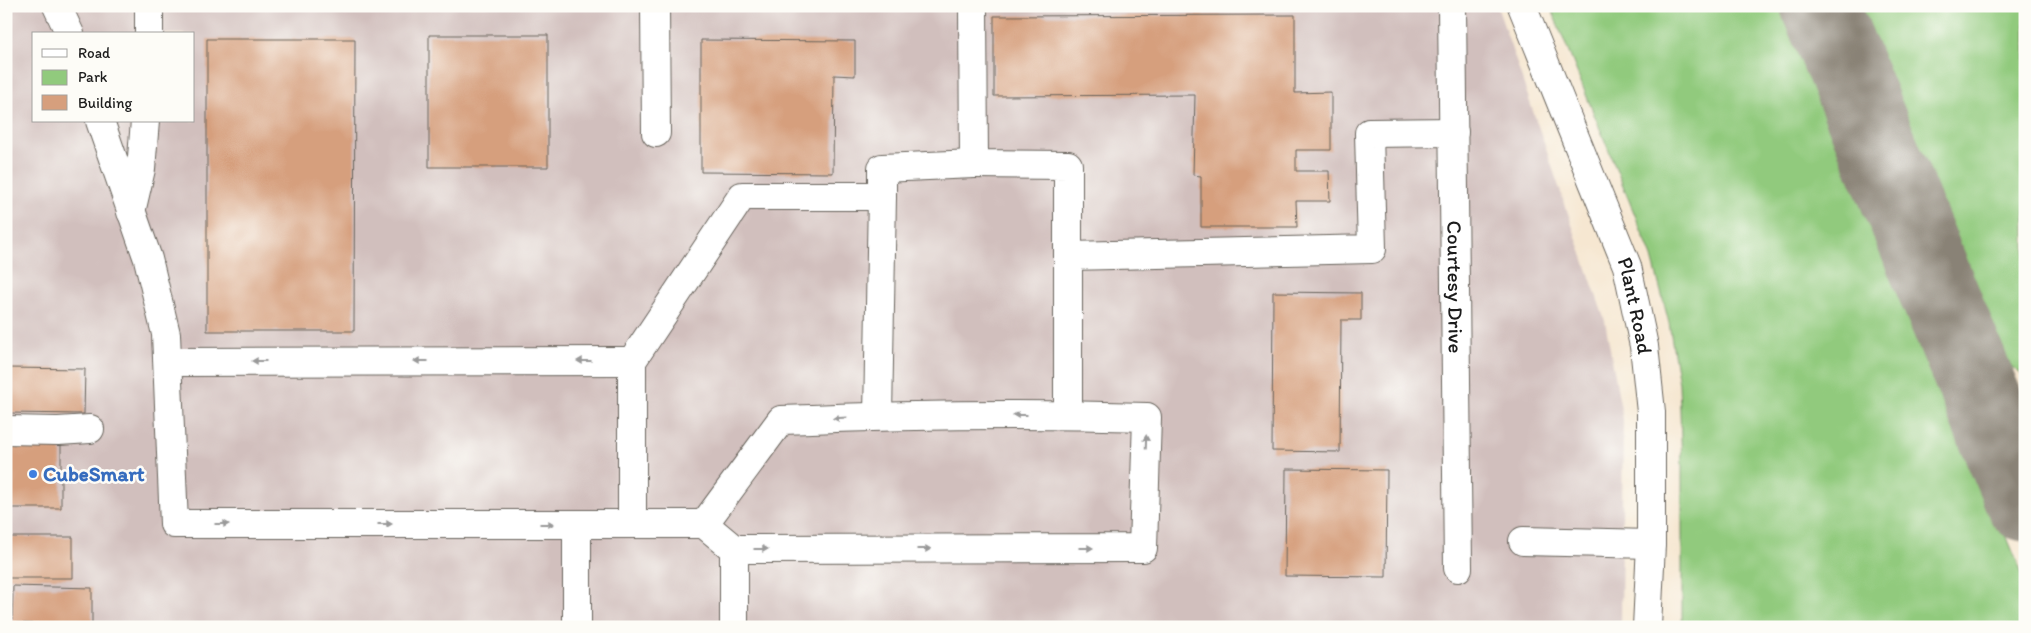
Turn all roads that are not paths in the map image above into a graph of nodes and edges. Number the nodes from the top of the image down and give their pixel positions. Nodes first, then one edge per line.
1 (57, 6) edge
2 (149, 6) edge
3 (655, 6) edge
4 (973, 6) edge
5 (1452, 6) edge
6 (1522, 6) edge
7 (69, 32) edge
8 (149, 32) edge
9 (100, 122) edge
10 (145, 122) edge
11 (1454, 132) junction
12 (656, 133) dead end
13 (974, 164) junction
14 (882, 196) junction
15 (132, 212) junction
16 (1069, 256) junction
17 (632, 361) junction
18 (168, 362) junction
19 (1068, 414) junction
20 (878, 416) junction
21 (90, 428) dead end
22 (6, 430) edge
23 (632, 523) junction
24 (577, 524) junction
25 (704, 524) junction
26 (1522, 541) dead end
27 (1651, 544) junction
28 (734, 550) junction
29 (1458, 568) dead end
30 (577, 627) edge
31 (734, 627) edge
32 (1647, 627) edge

1 - 7 street
2 - 8 street
3 - 12 street
4 - 13 street
5 - 11 street, Courtesy Drive
6 - 27 street, Plant Road
9 - 15 street
10 - 15 street
11 - 16 street
11 - 29 street, Courtesy Drive
13 - 14 street
13 - 16 street
14 - 17 street
14 - 20 street
15 - 18 street
16 - 19 street
17 -> 18 street
17 - 23 street
18 -> 24 street
19 -> 20 street
28 -> 19 street
20 -> 25 street
21 - 22 street
23 - 24 street
23 - 25 street
24 - 30 street
25 - 28 street
26 - 27 street
27 - 32 street, Plant Road
28 - 31 street

